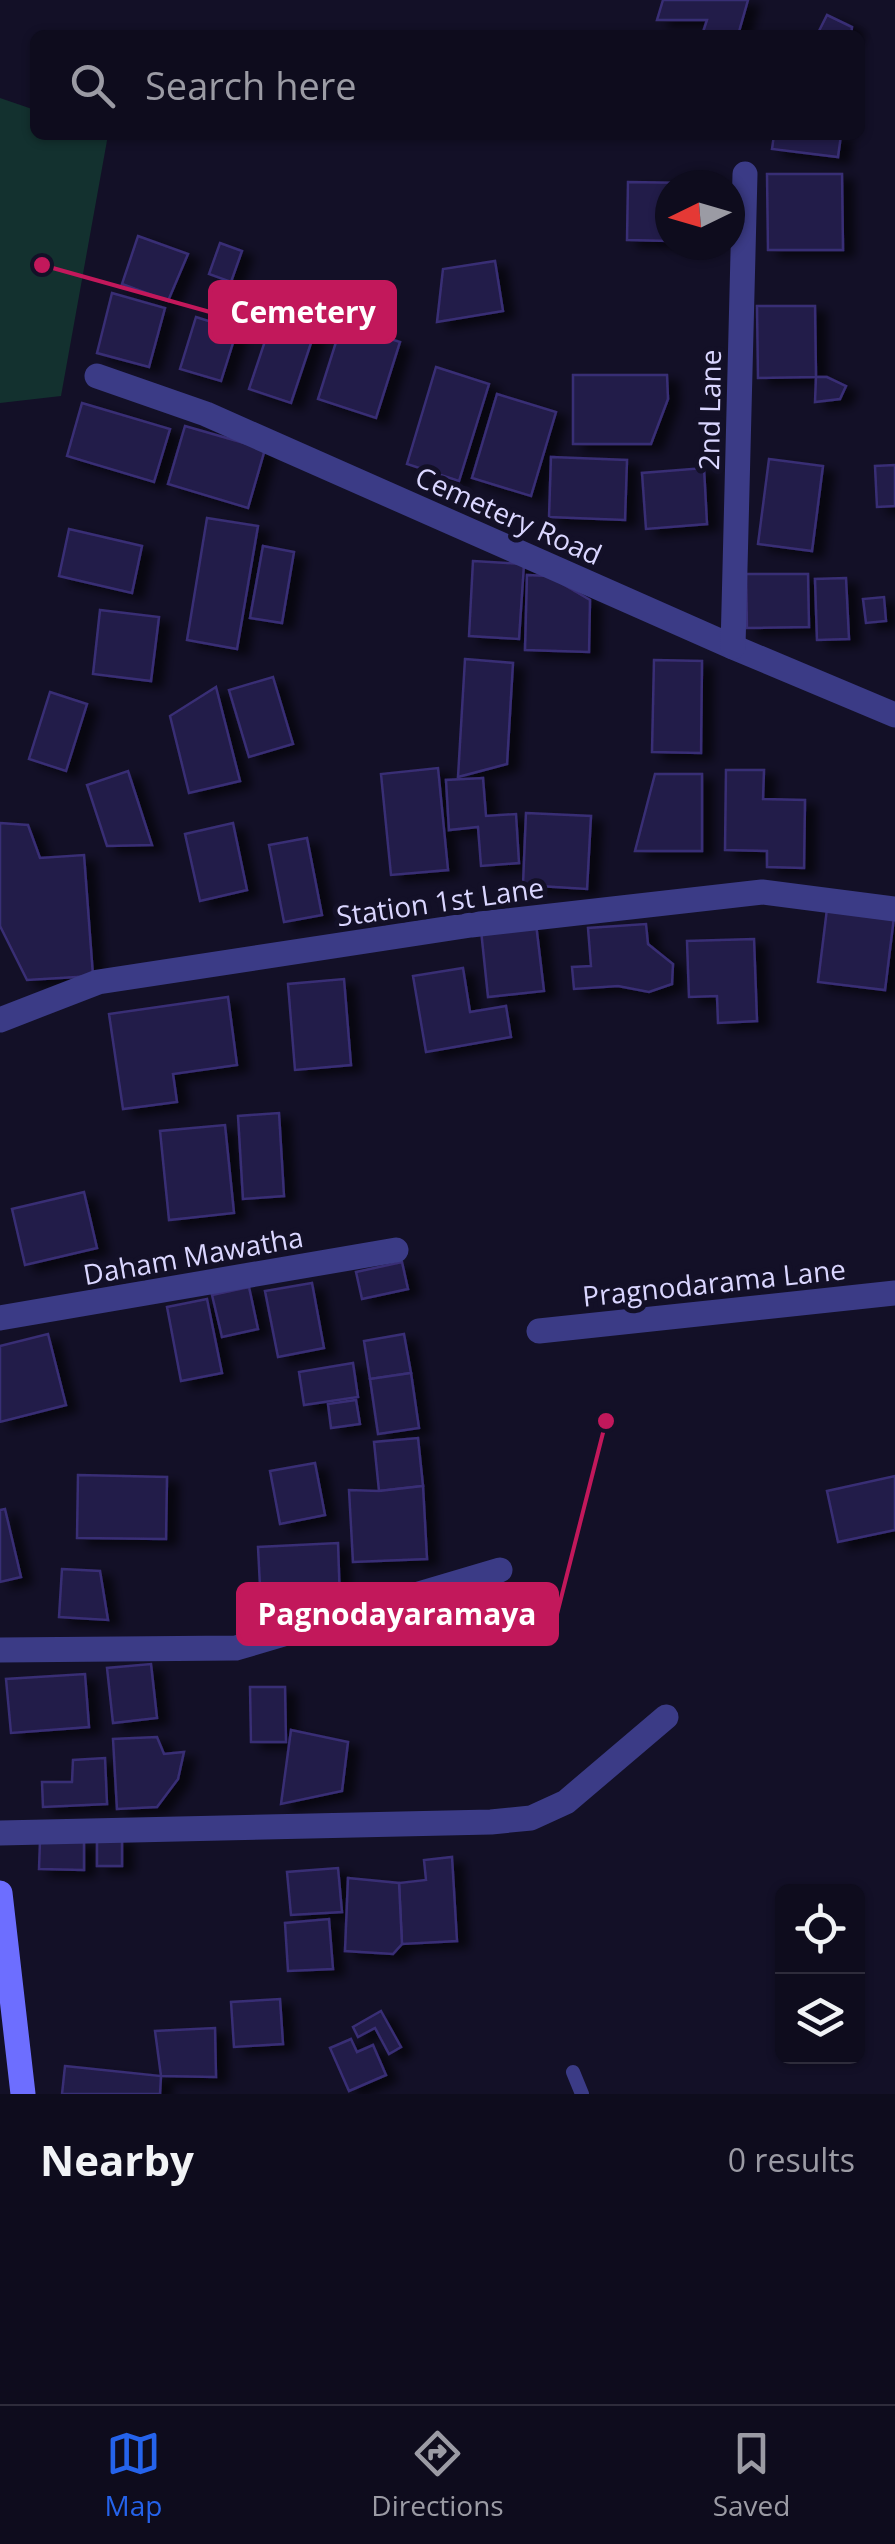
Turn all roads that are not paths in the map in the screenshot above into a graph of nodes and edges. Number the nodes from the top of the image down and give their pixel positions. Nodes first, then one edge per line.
1 (743, 260) edge
2 (97, 376) dead end
3 (733, 647) junction
4 (895, 714) edge
5 (895, 909) edge
6 (0, 1020) edge
7 (396, 1250) dead end
8 (895, 1293) edge
9 (0, 1318) edge
10 (538, 1331) dead end
11 (500, 1570) dead end
12 (0, 1650) edge
13 (666, 1717) dead end
14 (0, 1833) edge
15 (0, 1894) edge
16 (573, 2072) dead end
17 (23, 2094) edge
18 (582, 2094) edge

1 - 3 street, 2nd Lane
2 - 3 street, Cemetery Road
3 - 4 street, Cemetery Road
5 - 6 street, Station 1st Lane
7 - 9 street, Daham Mawatha
8 - 10 street, Pragnodarama Lane
11 - 12 street
13 - 14 street
15 - 17 street
16 - 18 lane

